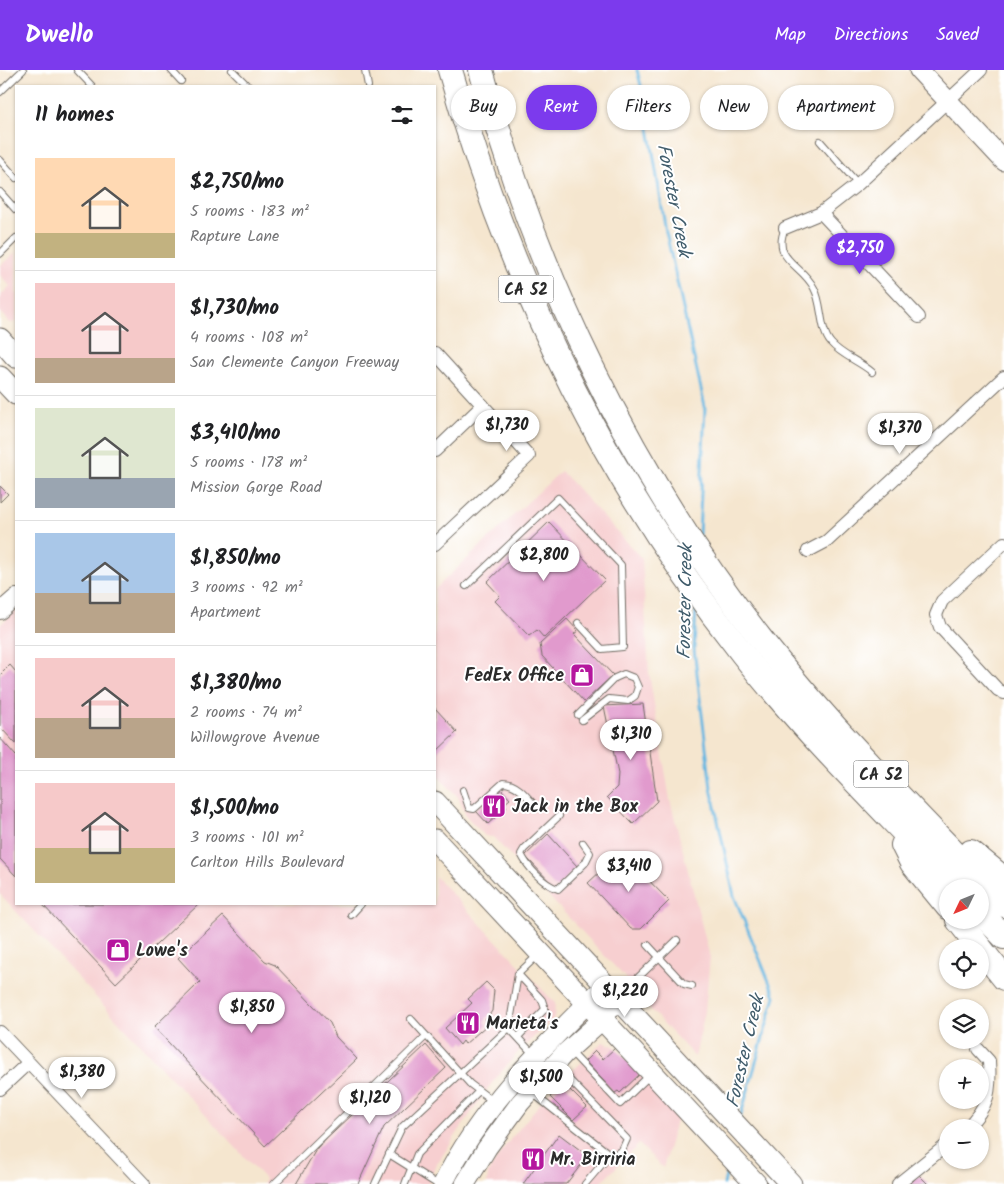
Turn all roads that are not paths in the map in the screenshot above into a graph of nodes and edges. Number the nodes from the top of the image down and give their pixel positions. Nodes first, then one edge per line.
1 (23, 70) edge
2 (77, 70) edge
3 (171, 70) edge
4 (232, 70) edge
5 (365, 70) edge
6 (450, 70) edge
7 (481, 70) edge
8 (919, 70) edge
9 (980, 70) edge
10 (181, 81) dead end
11 (91, 85) edge
12 (247, 85) edge
13 (368, 85) edge
14 (0, 92) edge
15 (948, 101) junction
16 (820, 141) dead end
17 (0, 160) edge
18 (1004, 161) edge
19 (15, 177) edge
20 (858, 184) junction
21 (0, 192) edge
22 (15, 209) edge
23 (821, 213) junction
24 (785, 228) joint
25 (15, 239) edge
26 (0, 254) edge
27 (919, 317) dead end
28 (0, 339) edge
29 (436, 355) edge
30 (15, 356) edge
31 (872, 372) dead end
32 (0, 377) edge
33 (1004, 377) edge
34 (15, 393) edge
35 (483, 405) junction
36 (436, 450) edge
37 (436, 543) edge
38 (1004, 543) edge
39 (808, 550) dead end
40 (466, 586) dead end
41 (15, 598) edge
42 (0, 611) edge
43 (578, 623) dead end
44 (1004, 693) edge
45 (580, 717) joint
46 (890, 784) junction
47 (464, 790) dead end
48 (436, 803) edge
49 (537, 808) dead end
50 (886, 813) junction
51 (559, 816) dead end
52 (436, 841) edge
53 (583, 842) dead end
54 (948, 879) edge
55 (1004, 879) edge
56 (939, 896) edge
57 (360, 905) edge
58 (1004, 905) edge
59 (351, 916) dead end
60 (989, 921) edge
61 (965, 929) edge
62 (1004, 937) edge
63 (973, 939) edge
64 (677, 940) dead end
65 (648, 945) dead end
66 (541, 952) junction
67 (659, 957) junction
68 (989, 959) edge
69 (518, 974) junction
70 (1004, 978) edge
71 (692, 986) dead end
72 (612, 991) junction
73 (588, 1003) junction
74 (411, 1019) dead end
75 (604, 1020) junction
76 (509, 1028) junction
77 (0, 1032) edge
78 (426, 1036) junction
79 (518, 1037) junction
80 (978, 1049) dead end
81 (569, 1050) junction
82 (534, 1056) junction
83 (28, 1063) junction
84 (555, 1065) junction
85 (653, 1072) junction
86 (460, 1074) junction
87 (0, 1089) edge
88 (479, 1091) junction
89 (530, 1092) junction
90 (495, 1103) junction
91 (975, 1119) edge
92 (939, 1151) edge
93 (389, 1154) junction
94 (610, 1155) junction
95 (412, 1168) junction
96 (752, 1179) edge
97 (443, 1183) edge
98 (144, 1184) edge
99 (274, 1184) edge
100 (375, 1184) edge
101 (405, 1184) edge
102 (465, 1184) edge
103 (585, 1184) edge
104 (791, 1184) edge
105 (898, 1184) edge

1 - 14 lane
2 - 11 lane
3 - 10 lane
4 - 12 lane
5 - 13 lane
6 - 50 highway, CA 52
7 - 46 highway, CA 52
8 - 15 main road
9 - 15 street
15 - 18 main road
15 - 20 street
16 - 20 lane
17 - 19 lane
20 - 23 street
21 - 22 lane
23 - 24 street
23 - 27 street
24 - 31 lane
25 - 26 lane
28 - 30 main road
29 - 35 street
32 - 34 main road
33 - 39 street
35 - 36 street
35 - 37 street
38 - 44 street
40 - 43 lane
41 - 42 street
45 - 45 lane
46 - 55 highway
46 - 58 highway, CA 52
47 - 49 lane
48 - 72 main road
50 - 54 highway, CA 52
50 - 56 highway
51 - 53 lane
52 - 66 main road
57 - 59 lane
60 - 62 highway
61 - 63 highway
64 - 67 lane
65 - 67 lane
66 - 69 lane
66 - 73 main road
67 - 71 lane
67 - 72 lane
68 - 70 highway
69 - 76 lane
69 - 79 lane
72 - 73 main road
72 - 75 main road
72 - 104 main road
73 - 75 main road
73 - 82 main road
74 - 78 lane
75 - 81 main road
75 - 85 main road
76 - 79 lane
76 - 86 lane
77 - 83 street
78 - 86 lane
78 - 99 lane
79 - 82 lane
80 - 91 street
81 - 84 main road
81 - 85 lane
82 - 90 main road
83 - 87 street
83 - 98 street
84 - 89 main road
84 - 94 lane
85 - 96 main road
86 - 88 lane
86 - 93 lane
88 - 90 lane
88 - 95 lane
89 - 94 lane
89 - 102 main road
90 - 97 main road
92 - 105 street
93 - 95 lane
93 - 100 lane
94 - 103 lane
95 - 97 lane
95 - 101 lane

